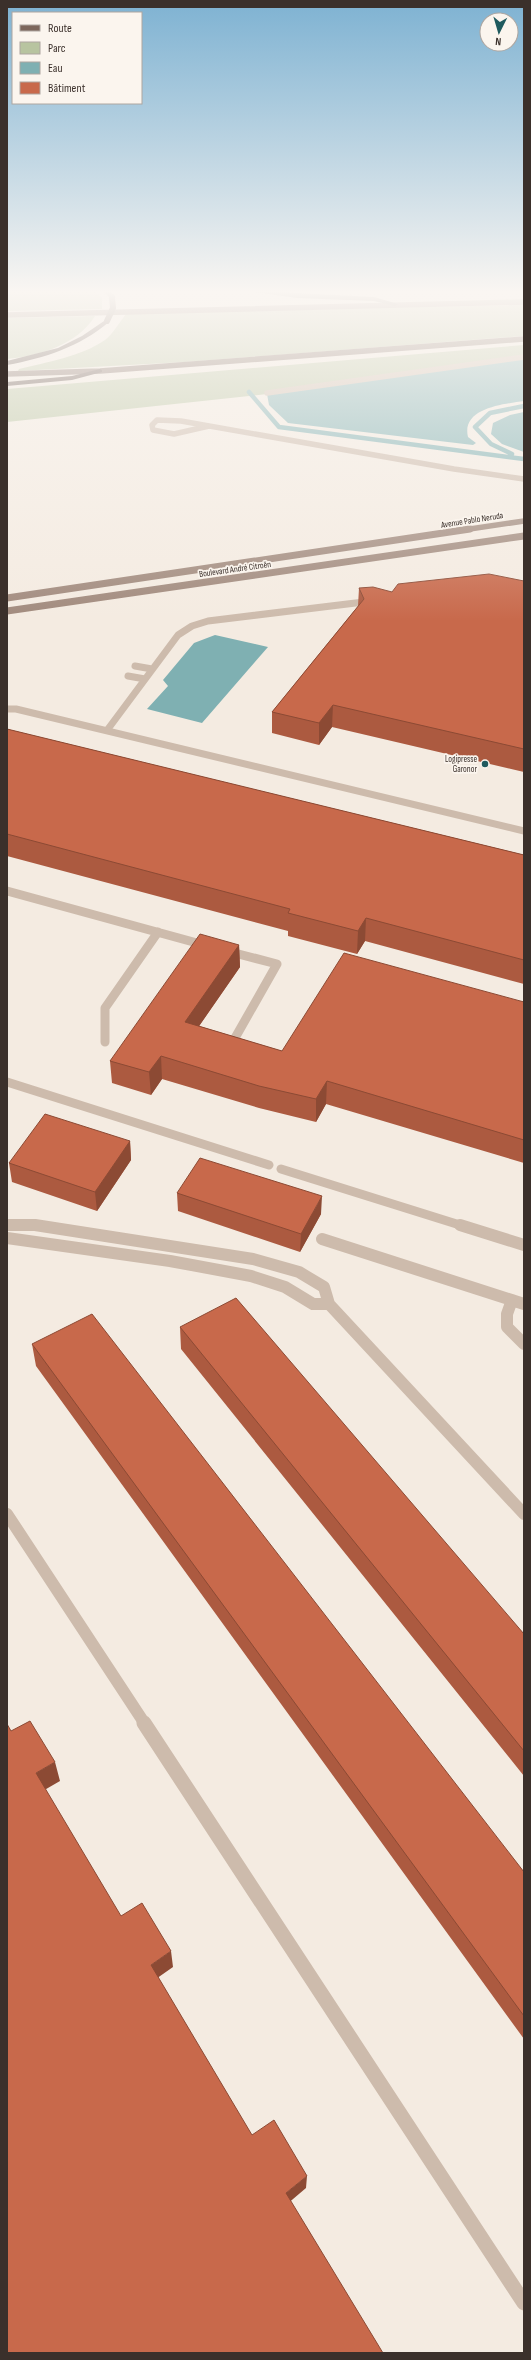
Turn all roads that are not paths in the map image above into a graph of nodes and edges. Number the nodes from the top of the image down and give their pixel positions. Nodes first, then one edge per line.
1 (208, 426) junction
2 (524, 479) edge
3 (524, 521) edge
4 (524, 536) edge
5 (424, 537) joint
6 (7, 598) edge
7 (380, 600) edge
8 (7, 611) edge
9 (136, 666) dead end
10 (152, 669) junction
11 (128, 676) dead end
12 (145, 679) junction
13 (7, 709) edge
14 (108, 729) junction
15 (524, 831) edge
16 (7, 891) edge
17 (158, 932) junction
18 (235, 1038) edge
19 (105, 1042) dead end
20 (7, 1082) edge
21 (269, 1166) dead end
22 (281, 1169) dead end
23 (7, 1225) edge
24 (7, 1238) edge
25 (322, 1239) dead end
26 (524, 1245) edge
27 (512, 1300) junction
28 (329, 1304) junction
29 (524, 1304) edge
30 (524, 1344) edge
31 (7, 1514) edge
32 (524, 1514) edge
33 (524, 2303) edge

1 - 1 street
1 - 2 street
3 - 5 main road, Avenue Pablo Neruda
4 - 8 main road, Boulevard André Citroën
5 - 6 main road, Boulevard André Citroën
7 - 10 street
9 - 10 street
10 - 12 street
11 - 12 street
12 - 14 street
13 - 14 street
14 - 15 street
16 - 17 street
17 - 18 street
17 - 19 street
20 - 21 street
22 - 26 street
23 - 28 street
24 - 28 street
25 - 27 street
27 - 29 street
27 - 30 street
28 - 32 street
31 - 33 street

